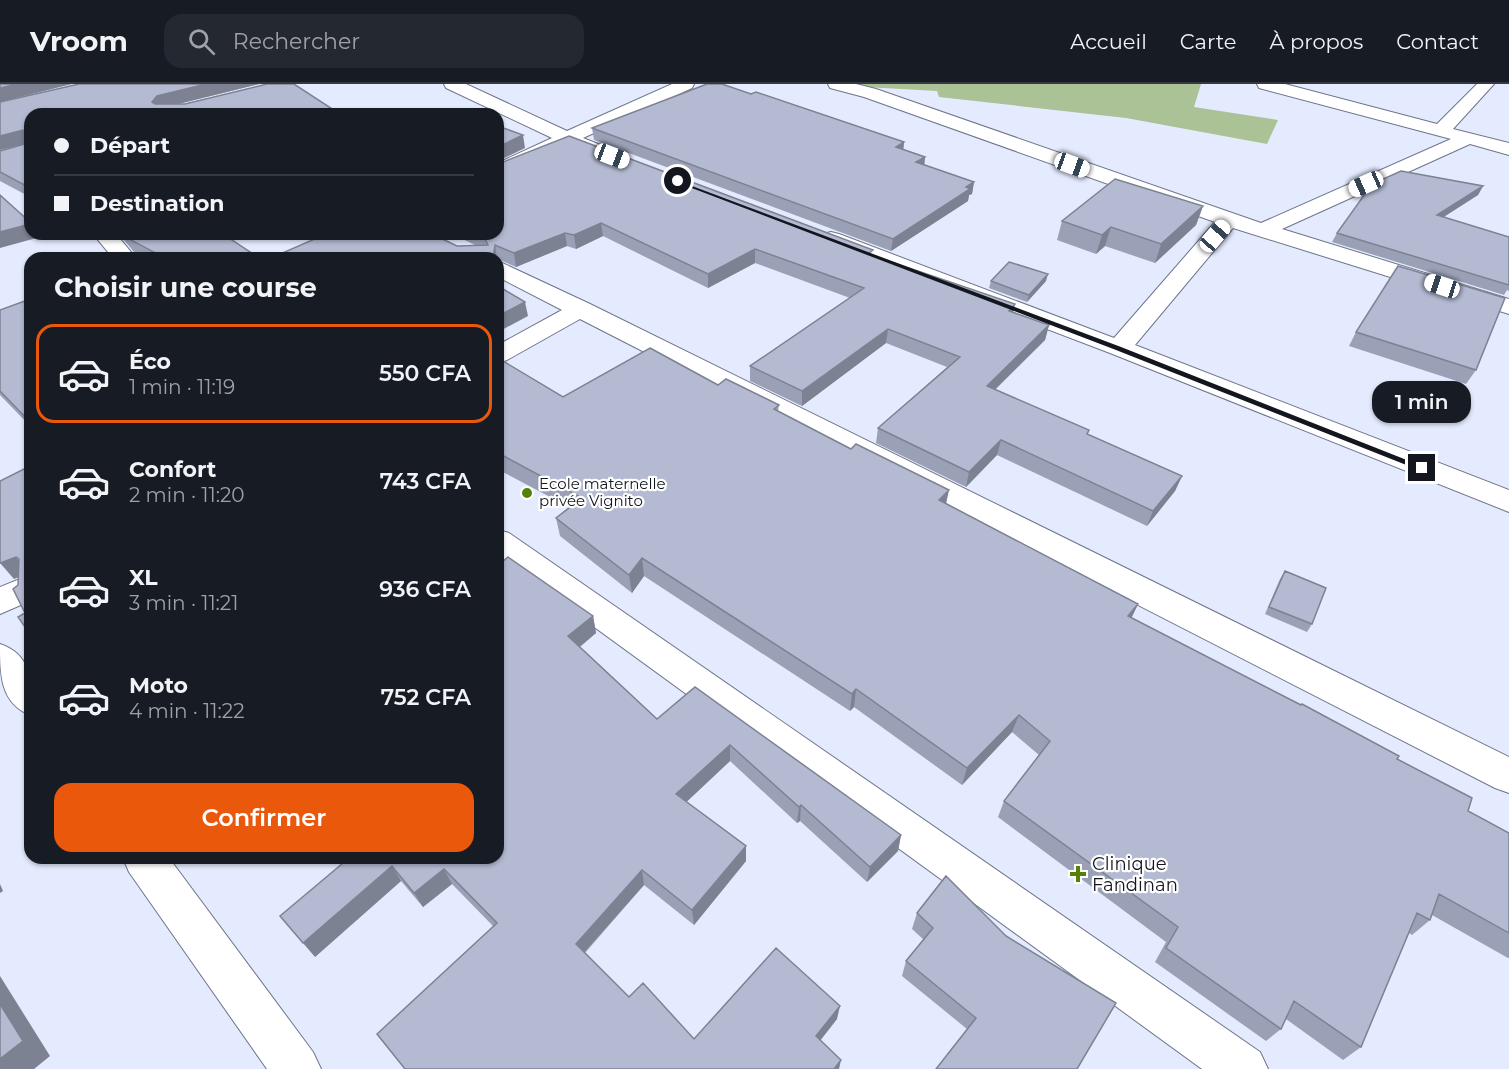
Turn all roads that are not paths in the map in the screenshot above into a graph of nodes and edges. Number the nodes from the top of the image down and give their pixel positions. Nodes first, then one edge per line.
1 (452, 84) edge
2 (686, 84) edge
3 (836, 84) edge
4 (1265, 84) edge
5 (1486, 84) edge
6 (502, 108) edge
7 (504, 109) edge
8 (1441, 131) junction
9 (1469, 138) junction
10 (567, 139) junction
11 (1509, 149) edge
12 (623, 160) edge
13 (504, 167) edge
14 (1229, 220) junction
15 (1263, 230) junction
16 (810, 231) edge
17 (109, 240) edge
18 (120, 252) edge
19 (504, 271) edge
20 (1509, 307) edge
21 (580, 309) junction
22 (1119, 348) junction
23 (504, 352) edge
24 (1509, 502) edge
25 (504, 545) edge
26 (24, 590) edge
27 (0, 601) edge
28 (0, 658) edge
29 (24, 692) edge
30 (1509, 776) edge
31 (148, 864) edge
32 (296, 1069) edge
33 (1243, 1069) edge

1 - 6 street
2 - 10 street
3 - 14 street
4 - 8 street
5 - 8 street
7 - 10 street
8 - 9 street
9 - 11 street
9 - 15 street
10 - 12 street
10 - 13 street
14 - 15 street
14 - 22 street
15 - 20 street
16 - 22 street
17 - 18 street
19 - 21 street
21 - 23 street
21 - 30 street
22 - 24 street
25 - 33 street
26 - 27 street
28 - 29 street
31 - 32 street

